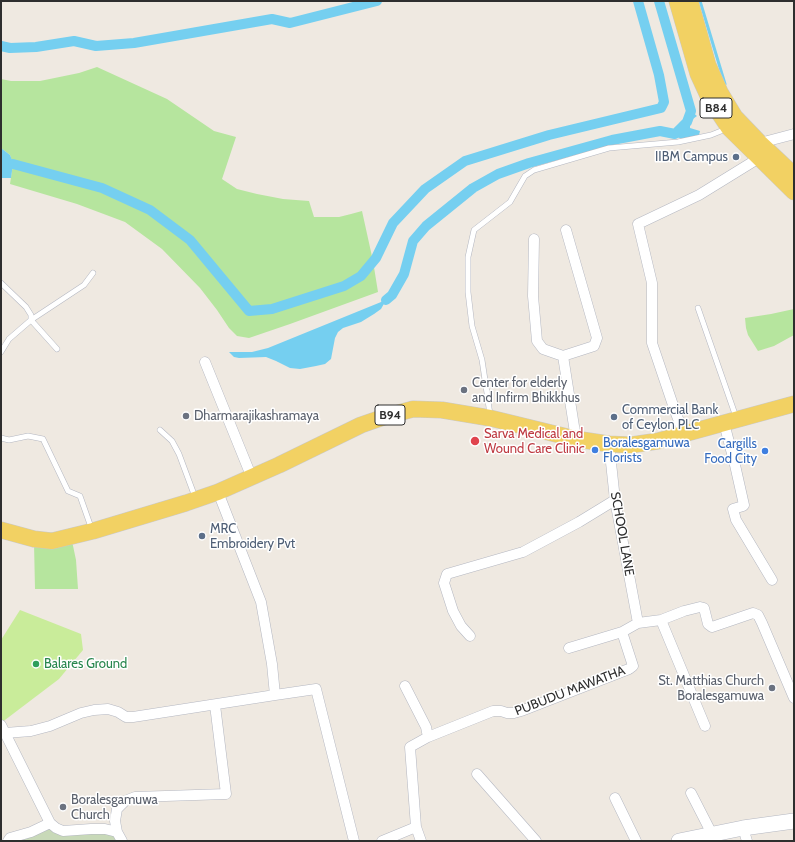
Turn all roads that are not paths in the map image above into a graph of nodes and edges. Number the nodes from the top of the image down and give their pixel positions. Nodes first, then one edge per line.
1 (677, 1) edge
2 (690, 1) edge
3 (729, 128) junction
4 (794, 134) edge
5 (760, 151) junction
6 (794, 175) edge
7 (794, 192) edge
8 (566, 230) dead end
9 (534, 240) dead end
10 (93, 273) dead end
11 (1, 283) edge
12 (698, 308) dead end
13 (31, 320) junction
14 (57, 349) dead end
15 (1, 352) edge
16 (564, 356) junction
17 (205, 362) dead end
18 (794, 404) edge
19 (490, 418) junction
20 (730, 421) junction
21 (160, 430) dead end
22 (684, 434) junction
23 (1, 438) edge
24 (576, 440) junction
25 (609, 444) junction
26 (252, 478) junction
27 (218, 492) junction
28 (196, 500) junction
29 (615, 500) junction
30 (1, 530) edge
31 (93, 531) junction
32 (772, 580) dead end
33 (661, 620) junction
34 (638, 623) junction
35 (622, 632) junction
36 (470, 636) dead end
37 (569, 648) dead end
38 (405, 686) dead end
39 (275, 694) junction
40 (794, 698) edge
41 (215, 705) junction
42 (705, 726) dead end
43 (2, 731) edge
44 (428, 737) junction
45 (477, 774) dead end
46 (691, 793) dead end
47 (615, 798) dead end
48 (794, 821) edge
49 (50, 823) junction
50 (416, 827) junction
51 (712, 834) junction
52 (745, 835) edge
53 (119, 836) edge
54 (8, 841) edge
55 (354, 841) edge
56 (382, 841) edge
57 (421, 841) edge
58 (536, 841) edge
59 (636, 841) edge
60 (679, 841) edge

1 - 3 main road, B84
2 - 5 main road, B84
3 - 5 main road, B84
3 - 19 lane
4 - 5 street
5 - 6 main road, B84
5 - 7 main road, B84
5 - 22 street
8 - 16 street
9 - 16 street
10 - 13 lane
11 - 13 lane
12 - 20 lane
13 - 14 lane
13 - 15 lane
16 - 24 street
17 - 26 street
18 - 20 main road, B94
19 - 24 main road, B94
19 - 26 main road, B94
20 - 22 main road, B94
20 - 32 street
21 - 28 lane
22 - 25 main road, B94
23 - 31 lane
24 - 25 main road, B94
25 - 29 street, SCHOOL LANE
26 - 27 main road, B94
27 - 28 main road, B94
27 - 39 street
28 - 31 main road, B94
29 - 34 street, SCHOOL LANE
29 - 36 street
30 - 31 main road, B94
33 - 34 street
33 - 40 street
33 - 42 street
34 - 35 street
35 - 37 street
35 - 44 street, PUBUDU MAWATHA
38 - 44 street
39 - 41 street
39 - 55 street
41 - 43 street
41 - 53 street
43 - 49 street
44 - 50 street
45 - 58 street
46 - 51 street
47 - 59 street
48 - 52 street
49 - 53 street
49 - 54 street
50 - 56 street
50 - 57 street
51 - 52 street
51 - 60 street

